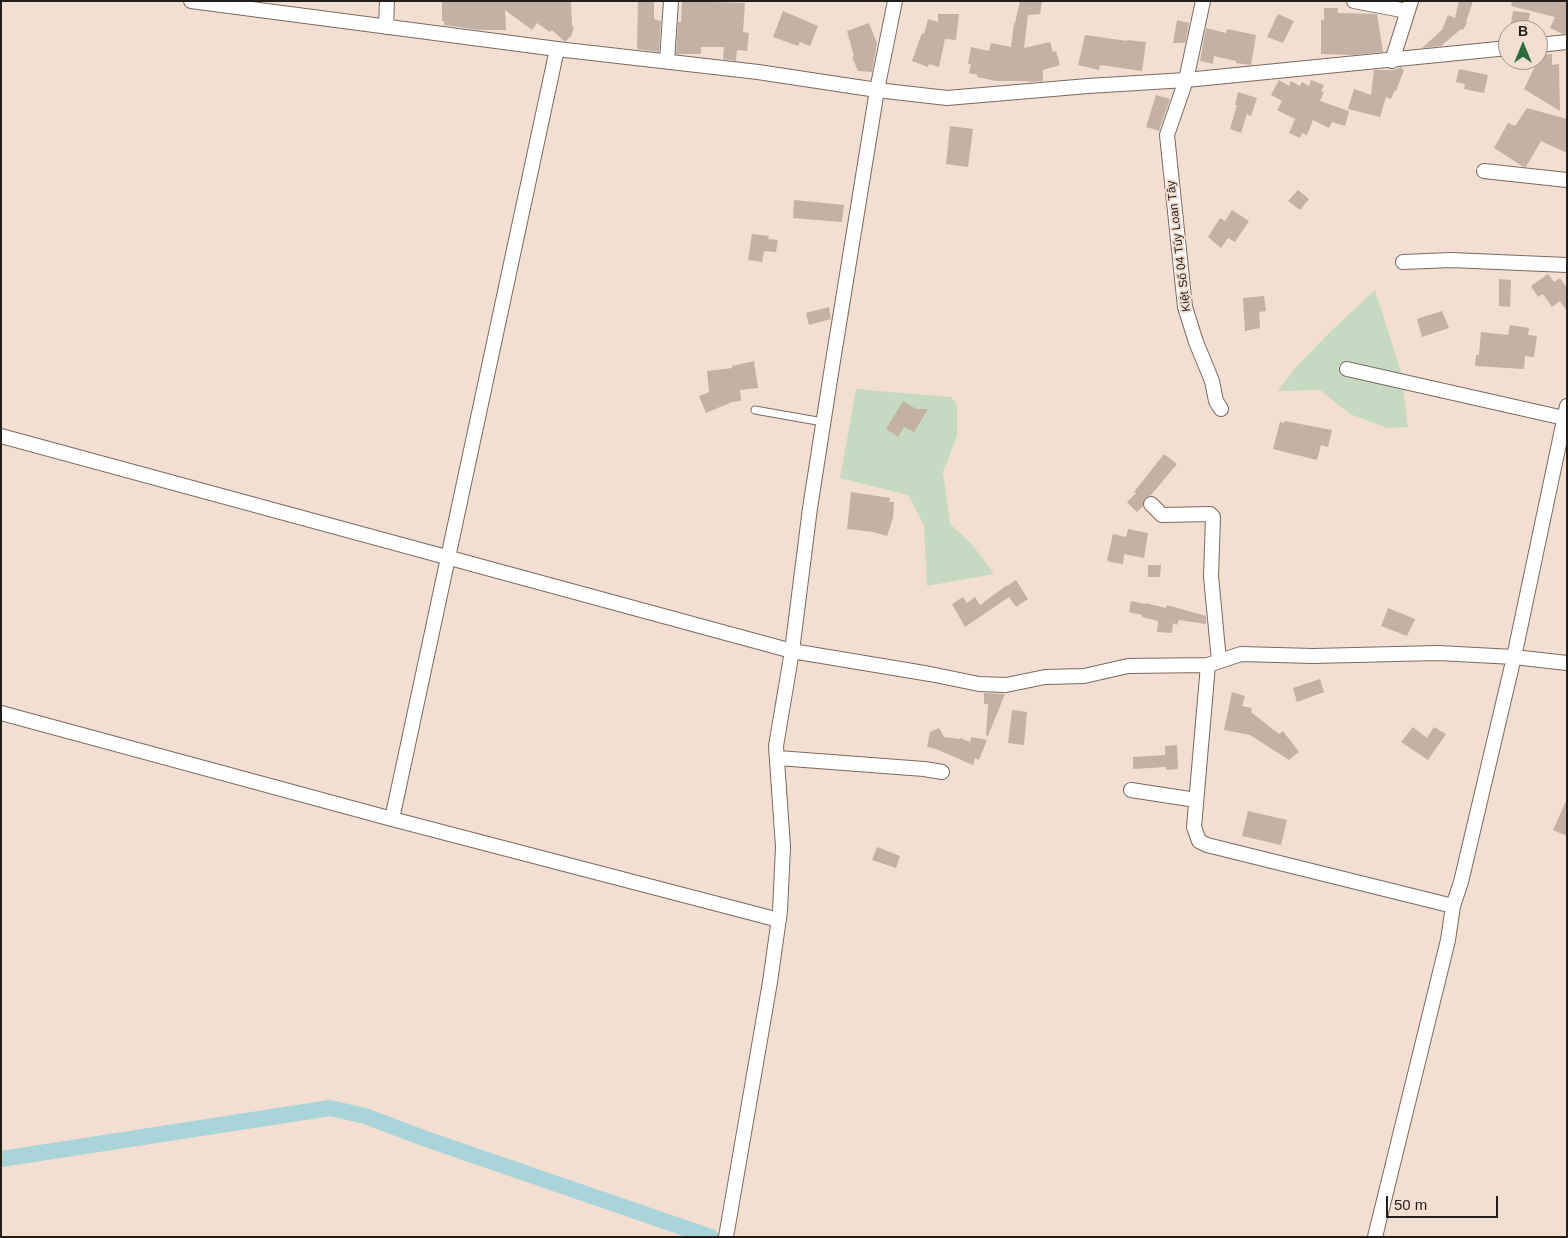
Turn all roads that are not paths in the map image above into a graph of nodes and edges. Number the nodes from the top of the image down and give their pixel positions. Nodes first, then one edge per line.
1 (191, 1) edge
2 (387, 1) edge
3 (671, 1) edge
4 (895, 1) edge
5 (1203, 1) edge
6 (1354, 1) edge
7 (1409, 6) edge
8 (386, 27) junction
9 (1567, 42) edge
10 (1548, 44) edge
11 (1498, 49) edge
12 (557, 50) junction
13 (667, 61) junction
14 (1392, 61) junction
15 (1186, 80) junction
16 (877, 90) junction
17 (1484, 170) dead end
18 (1567, 180) edge
19 (1403, 262) dead end
20 (1567, 265) edge
21 (1347, 368) dead end
22 (755, 410) dead end
23 (1221, 410) dead end
24 (1565, 412) edge
25 (823, 422) junction
26 (1, 436) edge
27 (1151, 504) dead end
28 (449, 558) junction
29 (792, 651) junction
30 (1514, 657) junction
31 (1214, 663) junction
32 (1567, 663) edge
33 (1, 713) edge
34 (778, 758) junction
35 (942, 772) dead end
36 (1131, 790) dead end
37 (1196, 800) junction
38 (392, 818) junction
39 (1454, 906) junction
40 (779, 920) junction
41 (727, 1235) edge
42 (1375, 1237) edge

1 - 8 street
2 - 8 street
3 - 13 street
4 - 16 street
5 - 15 street, Kiệt Số 04 Túy Loan Tây
6 - 7 street
7 - 14 street
8 - 12 street
9 - 10 street
11 - 14 street
12 - 13 street
12 - 28 street
13 - 16 street
14 - 15 street
15 - 16 street
15 - 23 street, Kiệt Số 04 Túy Loan Tây
16 - 25 street
17 - 18 street
19 - 20 street
21 - 24 street
22 - 25 lane
24 - 30 street
25 - 29 street
26 - 28 street
27 - 31 street
28 - 29 street
28 - 38 street
29 - 31 street
29 - 34 street
30 - 31 street
30 - 32 street
30 - 39 street
31 - 37 street
33 - 38 street
34 - 35 street
34 - 40 street
36 - 37 street
37 - 39 street
38 - 40 street
39 - 42 street
40 - 41 street

